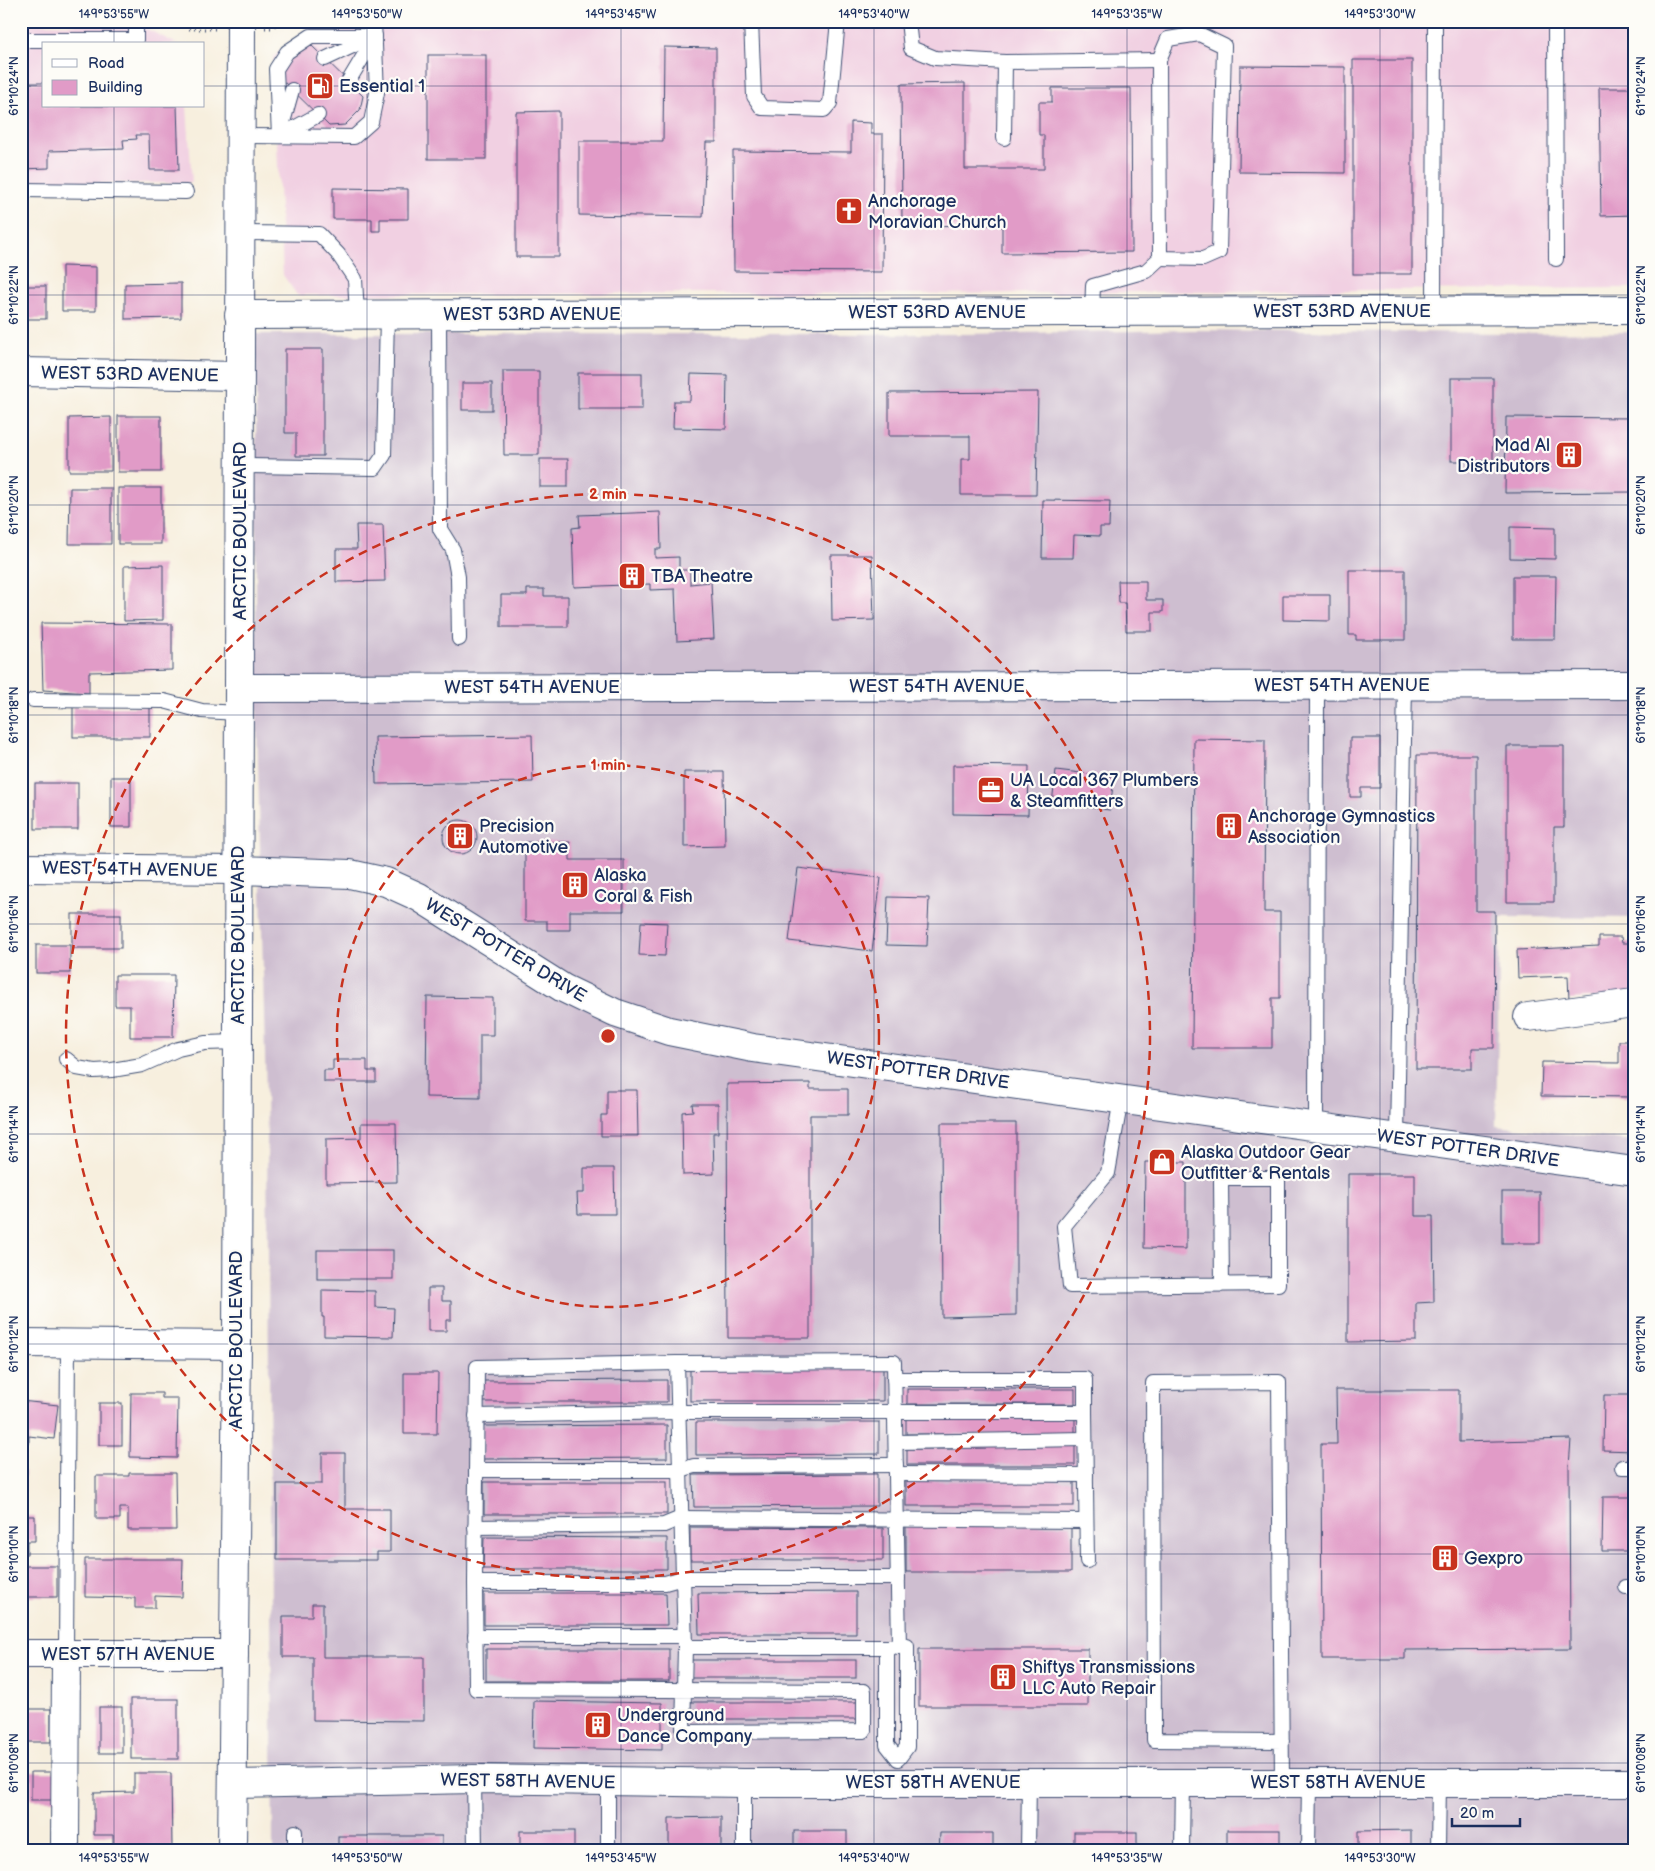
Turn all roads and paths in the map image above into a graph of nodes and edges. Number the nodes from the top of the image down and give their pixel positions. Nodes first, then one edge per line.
1 (136, 21) edge
2 (183, 21) edge
3 (241, 21) edge
4 (374, 21) edge
5 (751, 21) edge
6 (838, 21) edge
7 (908, 21) edge
8 (1435, 21) edge
9 (1555, 21) edge
10 (1199, 28) edge
11 (189, 29) dead end
12 (375, 36) junction
13 (21, 40) edge
14 (325, 59) dead end
15 (1159, 60) junction
16 (1005, 62) junction
17 (348, 82) dead end
18 (292, 90) dead end
19 (318, 115) dead end
20 (241, 136) junction
21 (279, 136) junction
22 (1004, 138) dead end
23 (21, 190) edge
24 (186, 192) dead end
25 (240, 233) junction
26 (1160, 258) junction
27 (1556, 259) dead end
28 (1634, 310) edge
29 (1434, 311) junction
30 (1092, 312) junction
31 (357, 314) junction
32 (439, 314) junction
33 (240, 315) junction
34 (387, 315) junction
35 (21, 372) edge
36 (240, 376) junction
37 (240, 466) junction
38 (459, 639) dead end
39 (1405, 685) junction
40 (1634, 685) edge
41 (1316, 686) junction
42 (33, 700) dead end
43 (239, 700) junction
44 (21, 868) edge
45 (238, 870) junction
46 (1634, 1003) edge
47 (1528, 1017) dead end
48 (238, 1042) junction
49 (66, 1059) dead end
50 (1121, 1098) junction
51 (1316, 1126) junction
52 (1397, 1138) junction
53 (1634, 1171) edge
54 (1222, 1285) junction
55 (21, 1343) edge
56 (68, 1343) junction
57 (236, 1345) junction
58 (677, 1363) junction
59 (894, 1379) junction
60 (678, 1412) junction
61 (895, 1412) junction
62 (1085, 1412) junction
63 (476, 1416) junction
64 (1085, 1439) junction
65 (896, 1442) junction
66 (896, 1469) junction
67 (476, 1470) junction
68 (680, 1470) junction
69 (1086, 1474) junction
70 (681, 1518) junction
71 (897, 1519) junction
72 (1086, 1520) junction
73 (475, 1527) junction
74 (1087, 1561) dead end
75 (683, 1578) junction
76 (898, 1578) junction
77 (475, 1583) junction
78 (475, 1636) junction
79 (685, 1641) junction
80 (898, 1647) junction
81 (21, 1654) edge
82 (66, 1654) junction
83 (234, 1654) junction
84 (684, 1690) junction
85 (864, 1691) junction
86 (887, 1692) junction
87 (1282, 1741) junction
88 (897, 1770) junction
89 (474, 1779) junction
90 (608, 1782) junction
91 (744, 1782) junction
92 (1029, 1782) junction
93 (1183, 1782) junction
94 (1295, 1782) junction
95 (1438, 1782) junction
96 (1634, 1783) edge
97 (233, 1784) junction
98 (295, 1832) dead end
99 (65, 1850) edge
100 (232, 1850) edge
101 (295, 1850) edge
102 (476, 1850) edge
103 (608, 1850) edge
104 (744, 1850) edge
105 (1028, 1850) edge
106 (1182, 1850) edge
107 (1308, 1850) edge
108 (1438, 1850) edge

1 - 13 lane
2 - 11 path
3 - 20 street, ARCTIC BOULEVARD
4 - 12 lane
5 - 6 lane
7 - 16 lane
8 - 29 lane
9 - 27 lane
10 - 15 lane
10 - 26 lane
12 - 14 lane
12 - 17 lane
12 - 21 lane
12 - 21 lane
15 - 16 lane
15 - 26 lane
16 - 22 lane
18 - 21 lane
19 - 21 lane
20 - 21 lane
20 - 25 street, ARCTIC BOULEVARD
23 - 24 lane
25 - 31 lane
25 - 33 street, ARCTIC BOULEVARD
26 - 30 lane
28 - 29 street, WEST 53RD AVENUE
29 - 30 street, WEST 53RD AVENUE
30 - 32 street, WEST 53RD AVENUE
31 - 33 street, WEST 53RD AVENUE
31 - 34 street, WEST 53RD AVENUE
32 - 34 street, WEST 53RD AVENUE
32 - 38 lane
33 - 36 street, ARCTIC BOULEVARD
34 - 37 lane
35 - 36 street, WEST 53RD AVENUE
36 - 37 street, ARCTIC BOULEVARD
37 - 43 street, ARCTIC BOULEVARD
39 - 40 street, WEST 54TH AVENUE
39 - 41 street, WEST 54TH AVENUE
39 - 52 lane
41 - 43 street, WEST 54TH AVENUE
41 - 51 lane
42 - 43 lane
43 - 45 street, ARCTIC BOULEVARD
44 - 45 street, WEST 54TH AVENUE
45 - 48 street, ARCTIC BOULEVARD
45 - 50 street, WEST POTTER DRIVE
46 - 47 street
48 - 49 lane
48 - 57 street, ARCTIC BOULEVARD
50 - 51 street, WEST POTTER DRIVE
50 - 54 lane
51 - 52 street, WEST POTTER DRIVE
52 - 53 street, WEST POTTER DRIVE
54 - 54 lane
55 - 56 street
56 - 57 street
56 - 82 lane
57 - 83 street, ARCTIC BOULEVARD
58 - 59 lane
58 - 60 lane
58 - 63 lane
59 - 61 lane
59 - 62 lane
60 - 61 lane
60 - 63 lane
60 - 68 lane
61 - 62 lane
61 - 65 lane
62 - 64 lane
63 - 67 lane
64 - 65 lane
64 - 69 lane
65 - 66 lane
66 - 68 lane
66 - 69 lane
66 - 71 lane
67 - 68 lane
67 - 73 lane
68 - 70 lane
69 - 72 lane
70 - 71 lane
70 - 73 lane
70 - 75 lane
71 - 72 lane
71 - 76 lane
72 - 74 lane
73 - 77 lane
75 - 76 lane
75 - 77 lane
75 - 79 lane
76 - 80 lane
77 - 78 lane
78 - 79 lane
78 - 84 lane
79 - 80 lane
79 - 84 lane
80 - 86 lane
80 - 88 lane
81 - 82 street, WEST 57TH AVENUE
82 - 83 street, WEST 57TH AVENUE
82 - 99 street
83 - 97 street, ARCTIC BOULEVARD
84 - 85 lane
84 - 85 lane
85 - 86 lane
86 - 88 lane
87 - 87 lane
87 - 94 lane
88 - 91 street, WEST 58TH AVENUE
88 - 92 street, WEST 58TH AVENUE
89 - 90 street, WEST 58TH AVENUE
89 - 97 street, WEST 58TH AVENUE
89 - 102 lane
90 - 91 street, WEST 58TH AVENUE
90 - 103 lane
91 - 104 lane
92 - 93 street, WEST 58TH AVENUE
92 - 105 lane
93 - 94 street, WEST 58TH AVENUE
93 - 106 lane
94 - 95 street, WEST 58TH AVENUE
94 - 107 lane
95 - 96 street, WEST 58TH AVENUE
95 - 108 lane
97 - 100 street, ARCTIC BOULEVARD
98 - 101 lane

